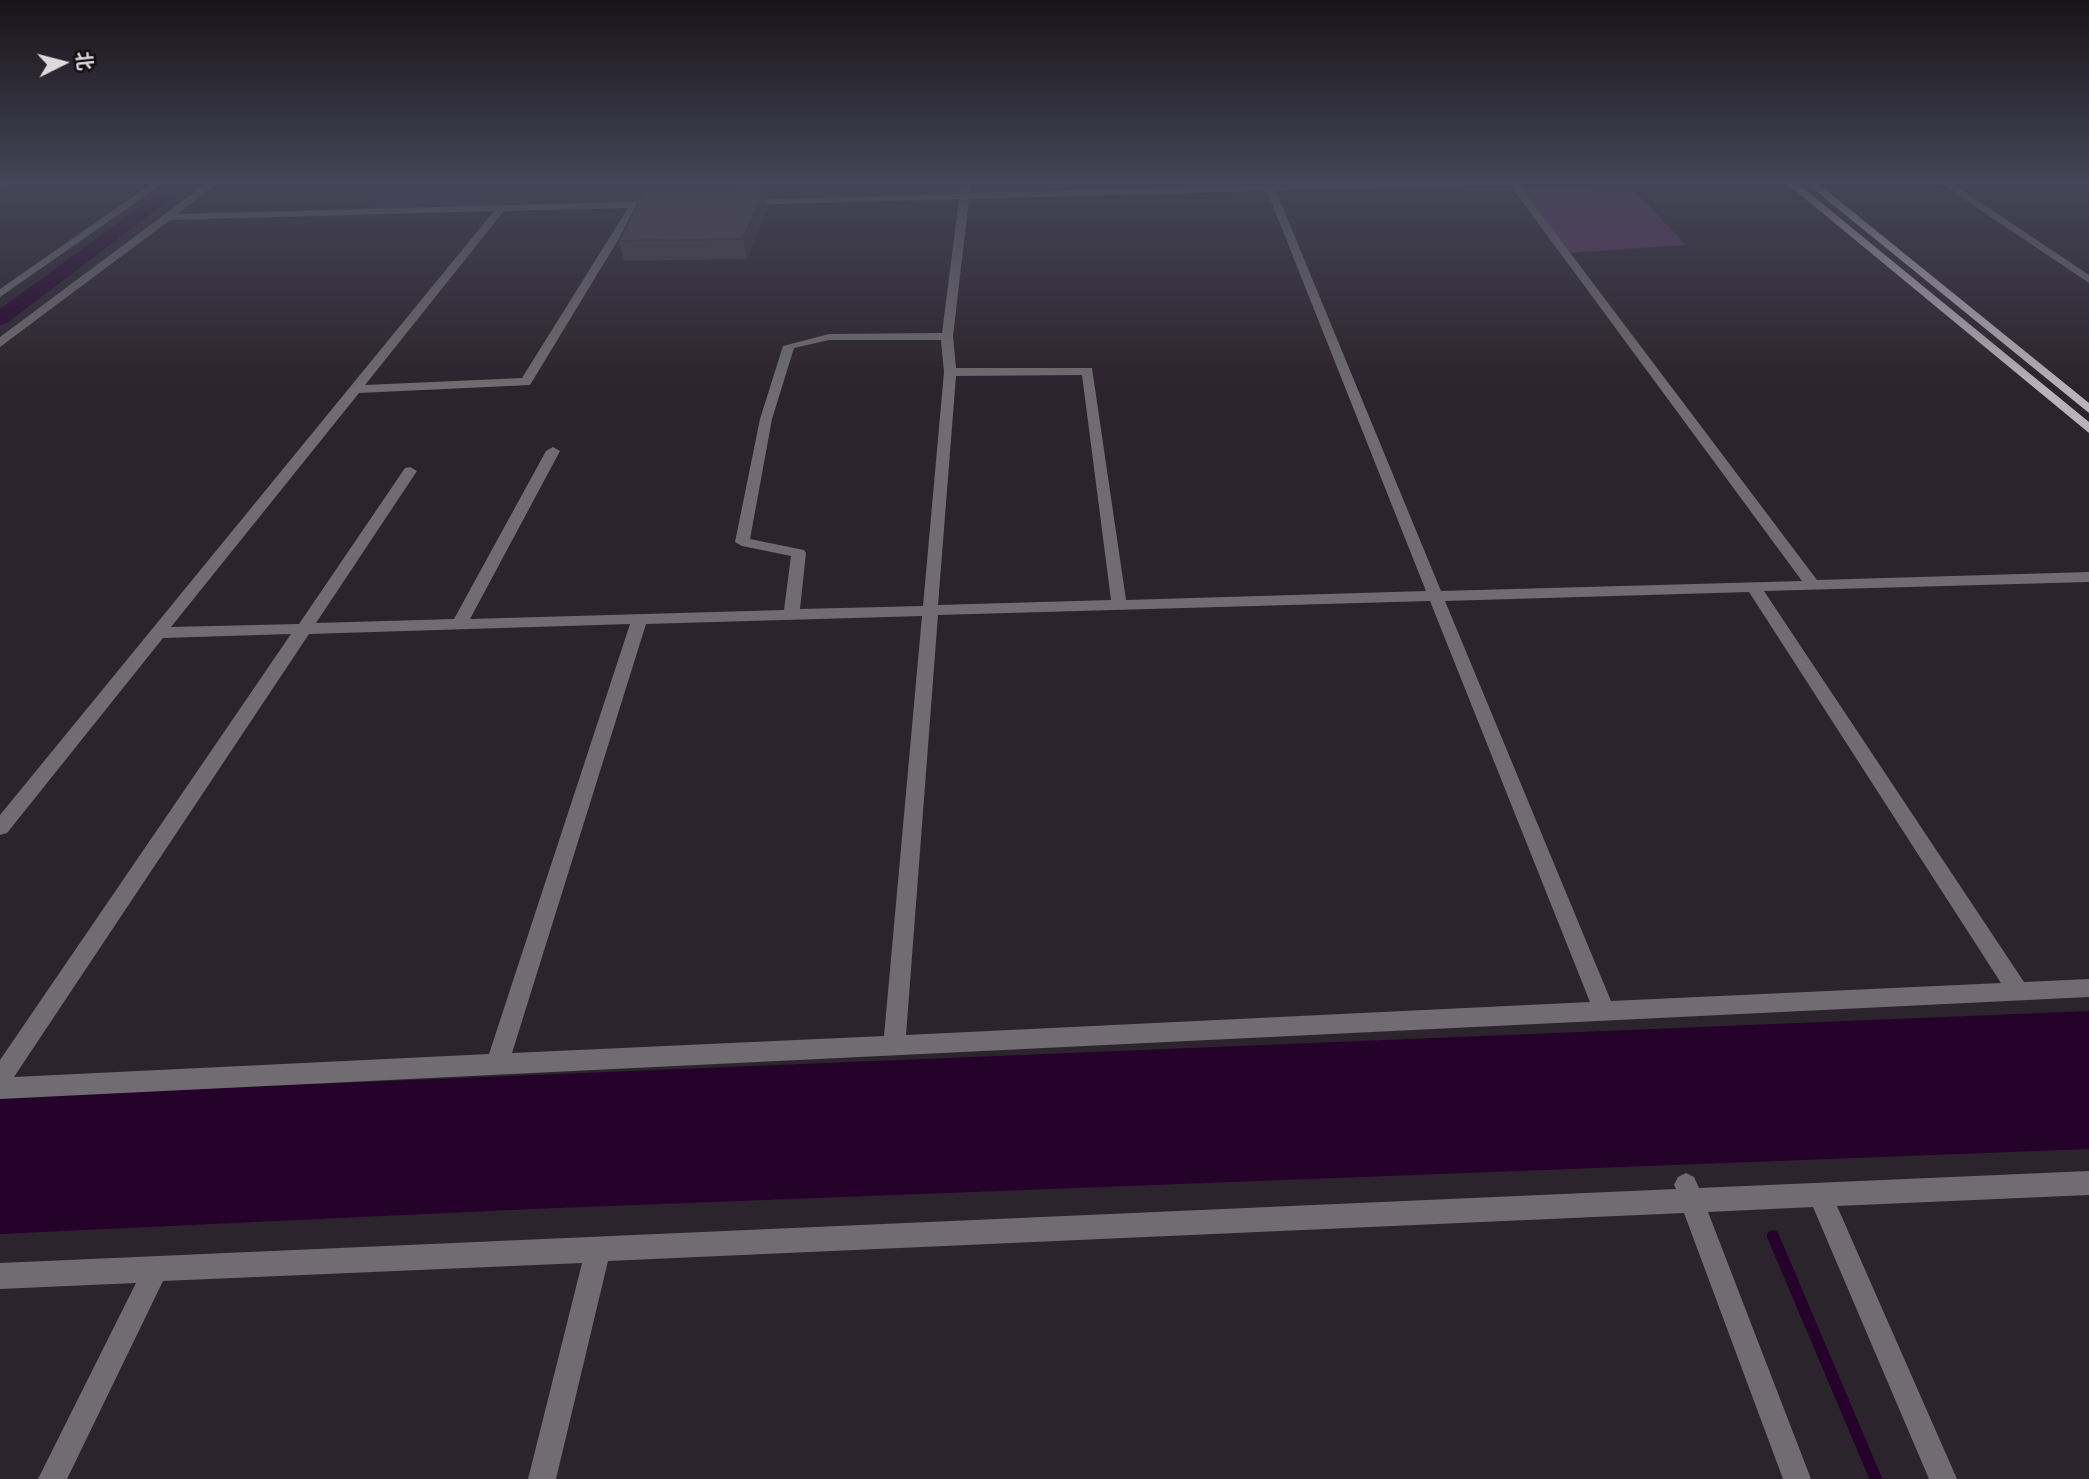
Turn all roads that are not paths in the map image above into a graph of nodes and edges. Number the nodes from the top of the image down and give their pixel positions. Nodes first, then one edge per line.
1 (61, 251) edge
2 (122, 251) edge
3 (467, 251) edge
4 (607, 251) edge
5 (958, 251) edge
6 (1295, 251) edge
7 (1564, 251) edge
8 (1874, 251) edge
9 (1895, 251) edge
10 (2046, 251) edge
11 (2089, 280) edge
12 (0, 294) edge
13 (947, 336) junction
14 (0, 343) edge
15 (950, 372) junction
16 (355, 390) junction
17 (2089, 409) edge
18 (2089, 429) edge
19 (553, 451) dead end
20 (410, 471) dead end
21 (2089, 577) edge
22 (1813, 585) junction
23 (1754, 587) junction
24 (1435, 596) junction
25 (1119, 606) junction
26 (932, 611) junction
27 (791, 615) junction
28 (640, 619) junction
29 (459, 625) junction
30 (305, 629) junction
31 (157, 634) junction
32 (0, 828) edge
33 (2089, 988) edge
34 (2018, 991) junction
35 (1604, 1011) junction
36 (894, 1045) junction
37 (497, 1065) junction
38 (0, 1079) edge
39 (0, 1088) edge
40 (2089, 1183) edge
41 (1690, 1193) junction
42 (1820, 1195) junction
43 (598, 1250) junction
44 (156, 1269) junction
45 (0, 1276) edge
46 (52, 1479) edge
47 (542, 1479) edge
48 (1797, 1479) edge
49 (1943, 1479) edge

1 - 12 street
2 - 14 street
3 - 16 street
4 - 16 street
5 - 13 street
6 - 24 street
7 - 22 street
8 - 18 main road
9 - 17 main road
10 - 11 street
13 - 15 street
13 - 27 street
15 - 25 street
15 - 26 street
16 - 31 street
19 - 29 street
20 - 30 street
21 - 22 street
22 - 23 street
23 - 24 street
23 - 34 street
24 - 25 street
24 - 35 street
25 - 26 street
26 - 27 street
26 - 36 street
27 - 28 street
28 - 29 street
28 - 37 street
29 - 30 street
30 - 31 street
30 - 38 street
31 - 32 street
33 - 34 street
34 - 35 street
35 - 36 street
36 - 37 street
37 - 39 street
40 - 42 street
41 - 42 street
41 - 43 street
41 - 48 street
42 - 49 street
43 - 44 street
43 - 47 street
44 - 45 street
44 - 46 street

